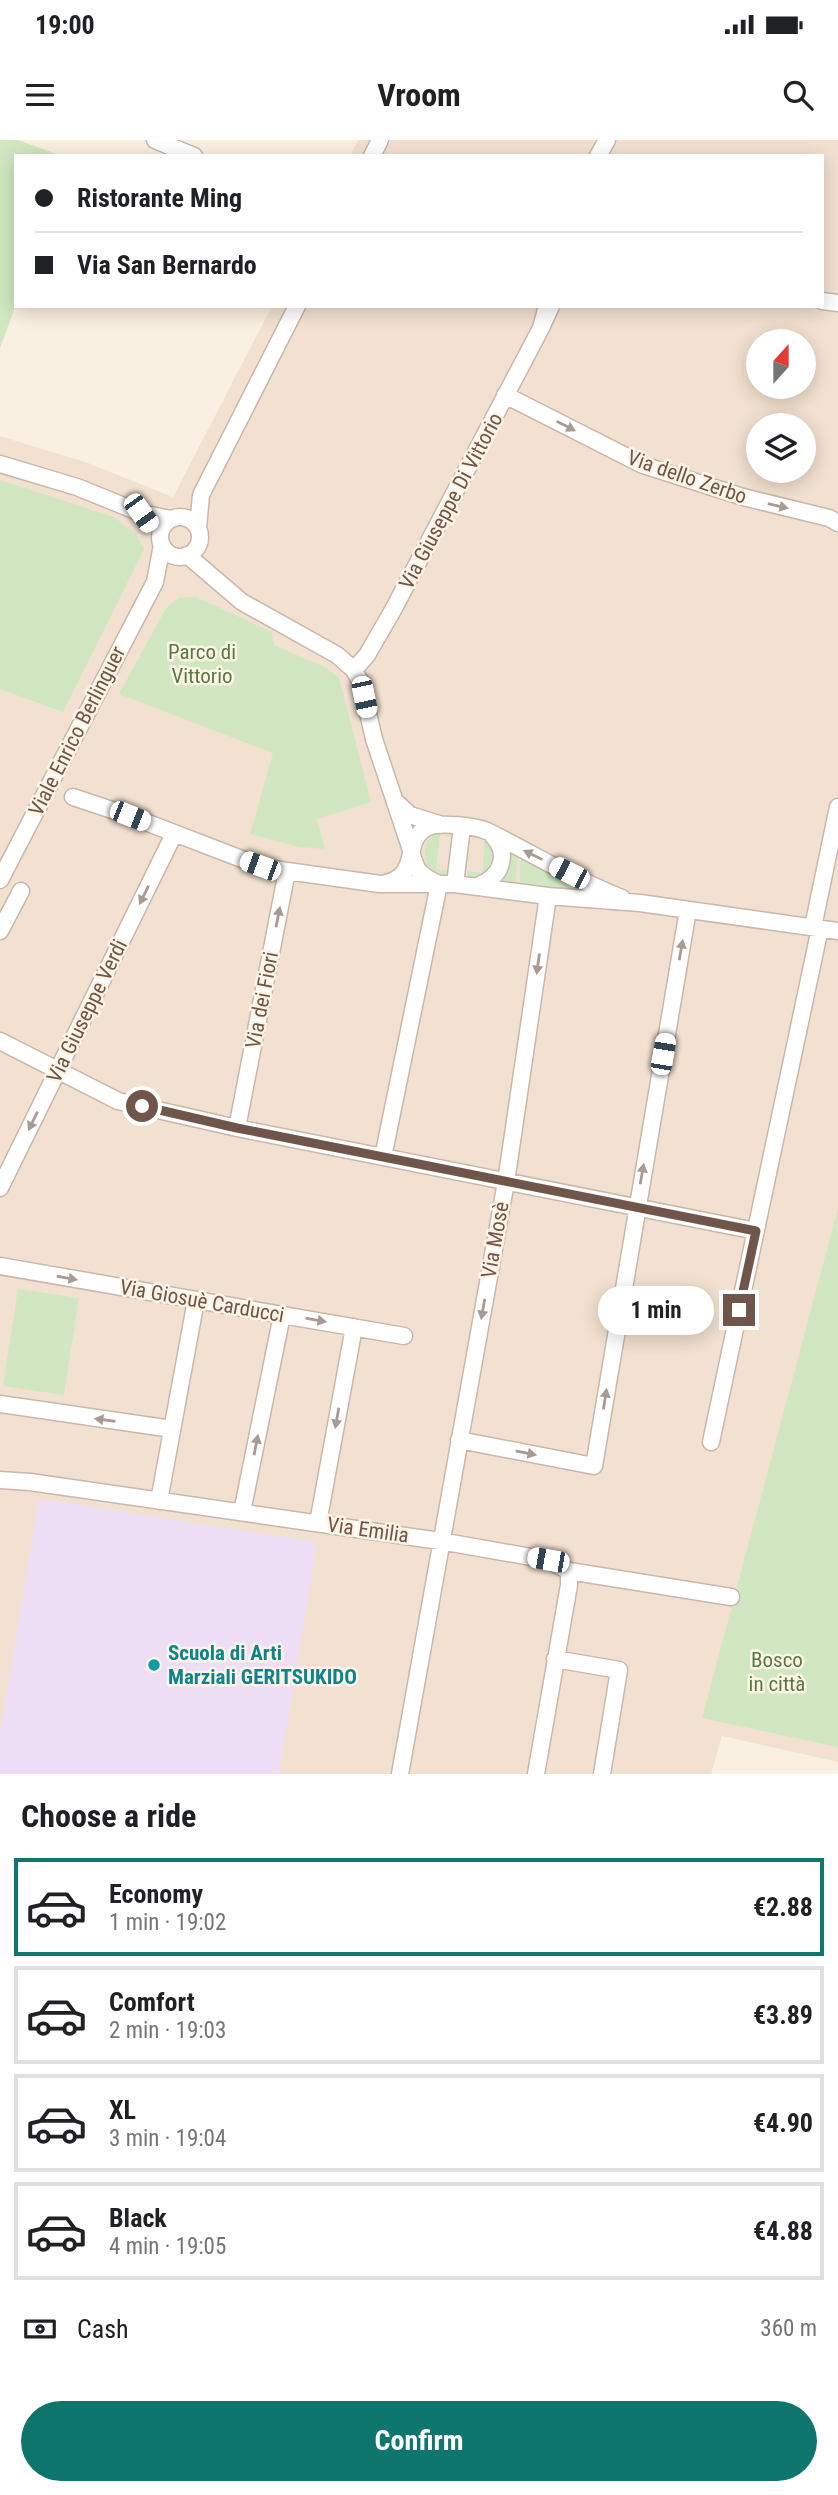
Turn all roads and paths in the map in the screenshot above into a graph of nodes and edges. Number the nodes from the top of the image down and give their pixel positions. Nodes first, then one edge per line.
1 (155, 140) edge
2 (189, 154) edge
3 (295, 308) edge
4 (548, 308) edge
5 (505, 396) junction
6 (0, 464) edge
7 (201, 495) junction
8 (141, 513) junction
9 (174, 518) junction
10 (838, 523) edge
11 (198, 528) junction
12 (161, 542) junction
13 (189, 553) junction
14 (155, 582) junction
15 (354, 670) junction
16 (73, 797) dead end
17 (392, 797) junction
18 (838, 807) edge
19 (441, 825) junction
20 (462, 827) junction
21 (174, 834) junction
22 (492, 835) junction
23 (412, 852) junction
24 (287, 871) junction
25 (0, 880) edge
26 (380, 884) junction
27 (447, 884) junction
28 (477, 887) junction
29 (20, 891) dead end
30 (548, 896) junction
31 (640, 903) junction
32 (688, 910) junction
33 (817, 928) junction
34 (0, 931) edge
35 (838, 931) edge
36 (0, 1041) edge
37 (58, 1071) junction
38 (237, 1128) junction
39 (383, 1157) junction
40 (506, 1181) junction
41 (0, 1188) edge
42 (636, 1207) junction
43 (756, 1231) junction
44 (0, 1266) edge
45 (196, 1300) junction
46 (282, 1315) junction
47 (354, 1327) junction
48 (404, 1336) dead end
49 (0, 1404) edge
50 (172, 1429) junction
51 (459, 1440) junction
52 (711, 1442) dead end
53 (0, 1480) edge
54 (159, 1501) junction
55 (243, 1512) junction
56 (318, 1523) junction
57 (440, 1541) junction
58 (569, 1572) junction
59 (732, 1597) dead end
60 (555, 1659) junction
61 (400, 1774) edge
62 (536, 1774) edge
63 (602, 1774) edge

1 - 2 street
3 - 7 street
4 - 5 street, Via Giuseppe Di Vittorio
5 -> 10 street, Via dello Zerbo
5 - 15 street, Via Giuseppe Di Vittorio
6 - 8 street
7 - 9 street
7 - 11 street
8 - 9 street
8 - 12 street
9 - 11 street
9 - 12 street
11 - 13 street
12 - 13 street
12 - 14 street, Viale Enrico Berlinguer
13 - 14 street, Viale Enrico Berlinguer
13 - 15 street
14 - 25 street, Viale Enrico Berlinguer
15 - 17 street
16 - 21 street
17 - 19 street
17 - 23 street
18 - 33 street
19 - 20 street
19 - 23 street
20 - 22 street
20 - 27 street
21 - 24 street
21 -> 37 street, Via Giuseppe Verdi
22 - 28 street
31 -> 22 street
23 - 26 street
23 - 27 street
24 - 26 street
38 -> 24 street, Via dei Fiori
26 - 27 street
27 - 28 street
27 - 39 street
28 - 30 street
29 - 34 street
30 - 31 street
30 -> 40 street, Via Mosè
31 - 32 street
32 - 33 street
42 -> 32 street
33 - 35 street
33 - 43 street
36 - 37 street
37 - 38 street
37 -> 41 street, Via Giuseppe Verdi
38 - 39 street
39 - 40 street
40 - 42 street
40 -> 51 street, Via Mosè
42 - 43 street
51 -> 42 street
43 - 52 street
44 -> 45 street, Via Giosuè Carducci
45 - 46 street, Via Giosuè Carducci
45 - 50 street
46 -> 47 street, Via Giosuè Carducci
55 -> 46 street
47 - 48 street, Via Giosuè Carducci
47 -> 56 street
50 -> 49 street
50 - 54 street
51 - 57 street, Via Mosè
53 - 54 street, Via Emilia
54 - 55 street, Via Emilia
55 - 56 street, Via Emilia
56 - 57 street, Via Emilia
57 - 58 street, Via Emilia
57 - 61 street, Via Mosè
58 - 59 street, Via Emilia
58 - 60 street
60 - 62 street
60 - 63 street

